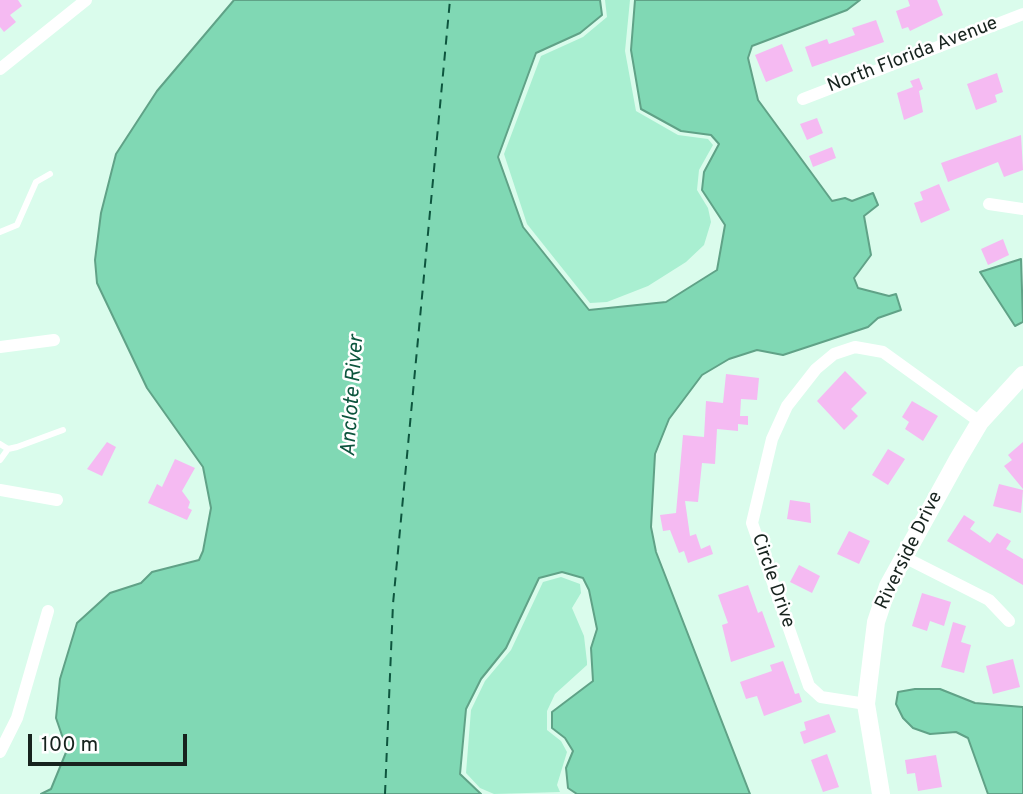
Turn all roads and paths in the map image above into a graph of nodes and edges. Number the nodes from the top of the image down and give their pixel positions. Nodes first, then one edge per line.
1 (86, 0) edge
2 (1023, 13) edge
3 (0, 69) edge
4 (803, 99) dead end
5 (50, 174) dead end
6 (989, 204) dead end
7 (1023, 209) edge
8 (0, 232) edge
9 (54, 340) dead end
10 (0, 347) edge
11 (1023, 375) edge
12 (980, 422) junction
13 (63, 429) dead end
14 (0, 444) edge
15 (8, 449) junction
16 (0, 460) edge
17 (0, 490) edge
18 (57, 500) dead end
19 (904, 556) junction
20 (48, 611) dead end
21 (1009, 621) dead end
22 (866, 704) junction
23 (0, 752) edge
24 (881, 794) edge

1 - 3 street
2 - 4 street, North Florida Avenue
5 - 8 lane
6 - 7 street
9 - 10 street
11 - 12 street, Riverside Drive
12 - 19 street, Riverside Drive
12 - 22 street, Circle Drive
13 - 15 lane
14 - 15 lane
15 - 16 lane
17 - 18 street
19 - 21 street
19 - 22 street, Riverside Drive
20 - 23 street
22 - 24 street, Riverside Drive

